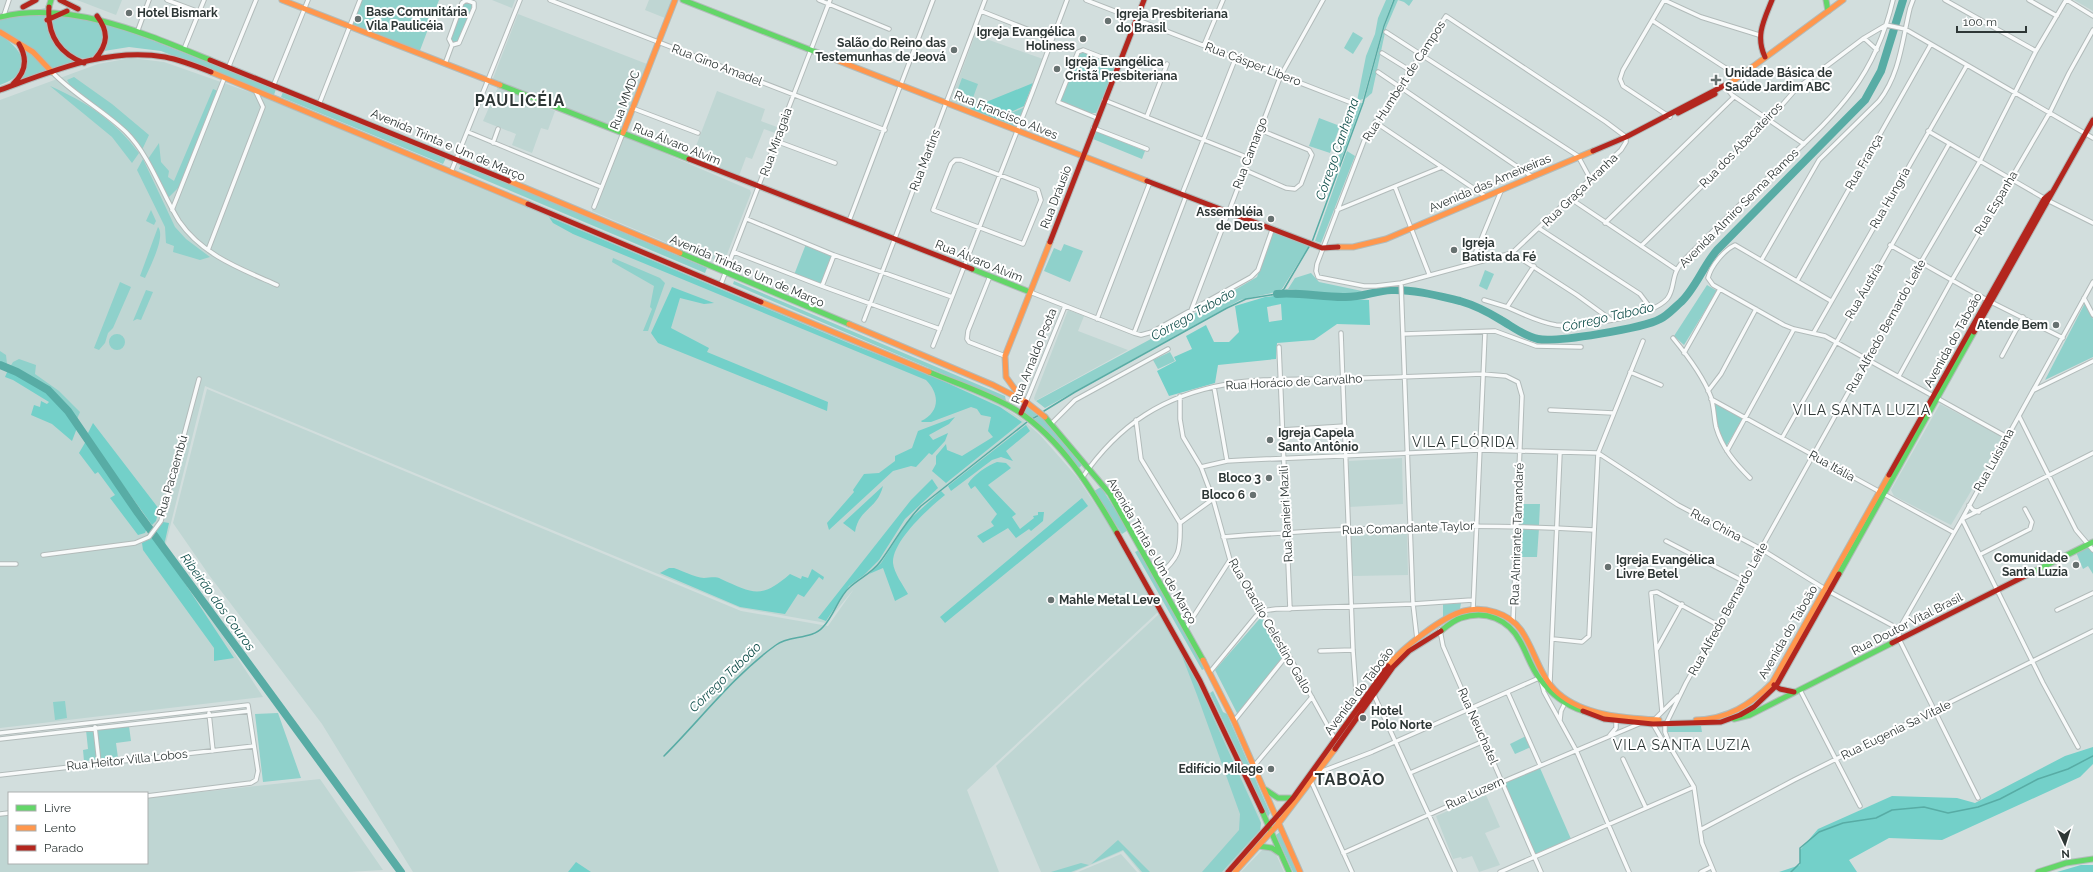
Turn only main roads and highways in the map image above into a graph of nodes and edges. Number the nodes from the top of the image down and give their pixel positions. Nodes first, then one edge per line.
1 (36, 0) edge
2 (51, 0) edge
3 (60, 0) edge
4 (282, 0) edge
5 (675, 0) edge
6 (682, 0) edge
7 (1144, 0) edge
8 (1772, 0) edge
9 (1826, 0) edge
10 (1843, 0) edge
11 (49, 7) junction
12 (20, 9) junction
13 (71, 10) junction
14 (1828, 11) junction
15 (85, 13) junction
16 (2, 16) edge
17 (97, 16) junction
18 (48, 20) junction
19 (0, 32) edge
20 (16, 41) junction
21 (1766, 57) junction
22 (96, 59) junction
23 (84, 63) junction
24 (52, 72) junction
25 (9, 87) junction
26 (0, 90) edge
27 (2093, 120) edge
28 (623, 133) junction
29 (1082, 156) junction
30 (1322, 248) joint
31 (1030, 292) junction
32 (1024, 401) junction
33 (1021, 414) junction
34 (2093, 542) edge
35 (1185, 651) junction
36 (1210, 672) junction
37 (1776, 686) junction
38 (1795, 692) junction
39 (1208, 693) junction
40 (1780, 700) junction
41 (1230, 713) junction
42 (1728, 720) junction
43 (1653, 722) junction
44 (1667, 722) junction
45 (1309, 779) junction
46 (1263, 786) junction
47 (1293, 798) junction
48 (1276, 818) junction
49 (1279, 823) junction
50 (1269, 827) junction
51 (1272, 832) junction
52 (1259, 846) junction
53 (1282, 856) junction
54 (2093, 859) edge
55 (1228, 872) edge
56 (1235, 872) edge
57 (1289, 872) edge
58 (1300, 872) edge
59 (2038, 872) edge

1 - 12 main road
2 - 11 main road
3 - 15 main road
4 - 28 main road, Rua Álvaro Alvim
5 - 28 main road, Rua MMDC
6 - 29 main road, Rua Francisco Alves
7 - 29 main road, Rua Dráusio
8 - 21 main road
9 - 14 main road
10 - 14 main road, Avenida das Ameixeiras
11 - 12 main road, Avenida Trinta e Um de Março
11 - 13 main road, Avenida Trinta e Um de Março
11 - 18 main road
12 - 16 main road, Avenida Trinta e Um de Março
13 - 15 main road, Avenida Trinta e Um de Março
13 - 18 main road
14 - 21 main road, Avenida das Ameixeiras
15 - 17 main road, Avenida Trinta e Um de Março
17 - 22 main road
17 - 32 main road, Avenida Trinta e Um de Março
18 - 23 main road
19 - 20 main road
20 - 24 main road
20 - 25 main road
21 - 30 main road, Avenida das Ameixeiras
22 - 23 main road, Avenida Trinta e Um de Março
22 - 33 main road, Avenida Trinta e Um de Março
23 - 24 main road, Avenida Trinta e Um de Março
24 - 25 main road, Avenida Trinta e Um de Março
25 - 26 main road, Avenida Trinta e Um de Março
27 - 37 main road, Avenida do Taboão
28 - 31 main road, Rua Álvaro Alvim
29 - 30 main road, Rua Francisco Alves
29 - 31 main road, Rua Dráusio
31 - 32 main road, Rua Dráusio
32 - 33 main road, Rua Arnaldo Psota
32 - 36 main road, Avenida Trinta e Um de Março
33 - 35 main road, Avenida Trinta e Um de Março
34 - 38 main road, Rua Doutor Vital Brasil
35 - 36 main road
35 - 39 main road, Avenida Trinta e Um de Março
36 - 41 main road, Avenida Trinta e Um de Março
37 - 38 main road
37 - 40 main road
37 - 42 main road, Avenida do Taboão
37 - 44 main road, Avenida do Taboão
38 - 40 main road, Rua Doutor Vital Brasil
39 - 41 main road
39 - 50 main road, Avenida Trinta e Um de Março
40 - 42 main road, Rua Doutor Vital Brasil
41 - 46 main road, Avenida Trinta e Um de Março
42 - 44 main road, Avenida do Taboão
43 - 44 main road, Avenida do Taboão
43 - 45 main road, Avenida do Taboão
43 - 45 main road, Avenida do Taboão
45 - 47 main road, Avenida do Taboão
45 - 49 main road, Avenida do Taboão
46 - 47 main road
46 - 48 main road, Avenida Trinta e Um de Março
47 - 48 main road, Avenida do Taboão
48 - 49 main road, Avenida Trinta e Um de Março
48 - 50 main road, Avenida do Taboão
49 - 51 main road, Avenida do Taboão
49 - 58 main road, Avenida Trinta e Um de Março
50 - 51 main road, Avenida Trinta e Um de Março
50 - 55 main road, Avenida do Taboão
51 - 52 main road, Avenida do Taboão
51 - 53 main road, Avenida Trinta e Um de Março
52 - 53 main road
52 - 56 main road, Avenida do Taboão
53 - 57 main road, Avenida Trinta e Um de Março
54 - 59 main road

